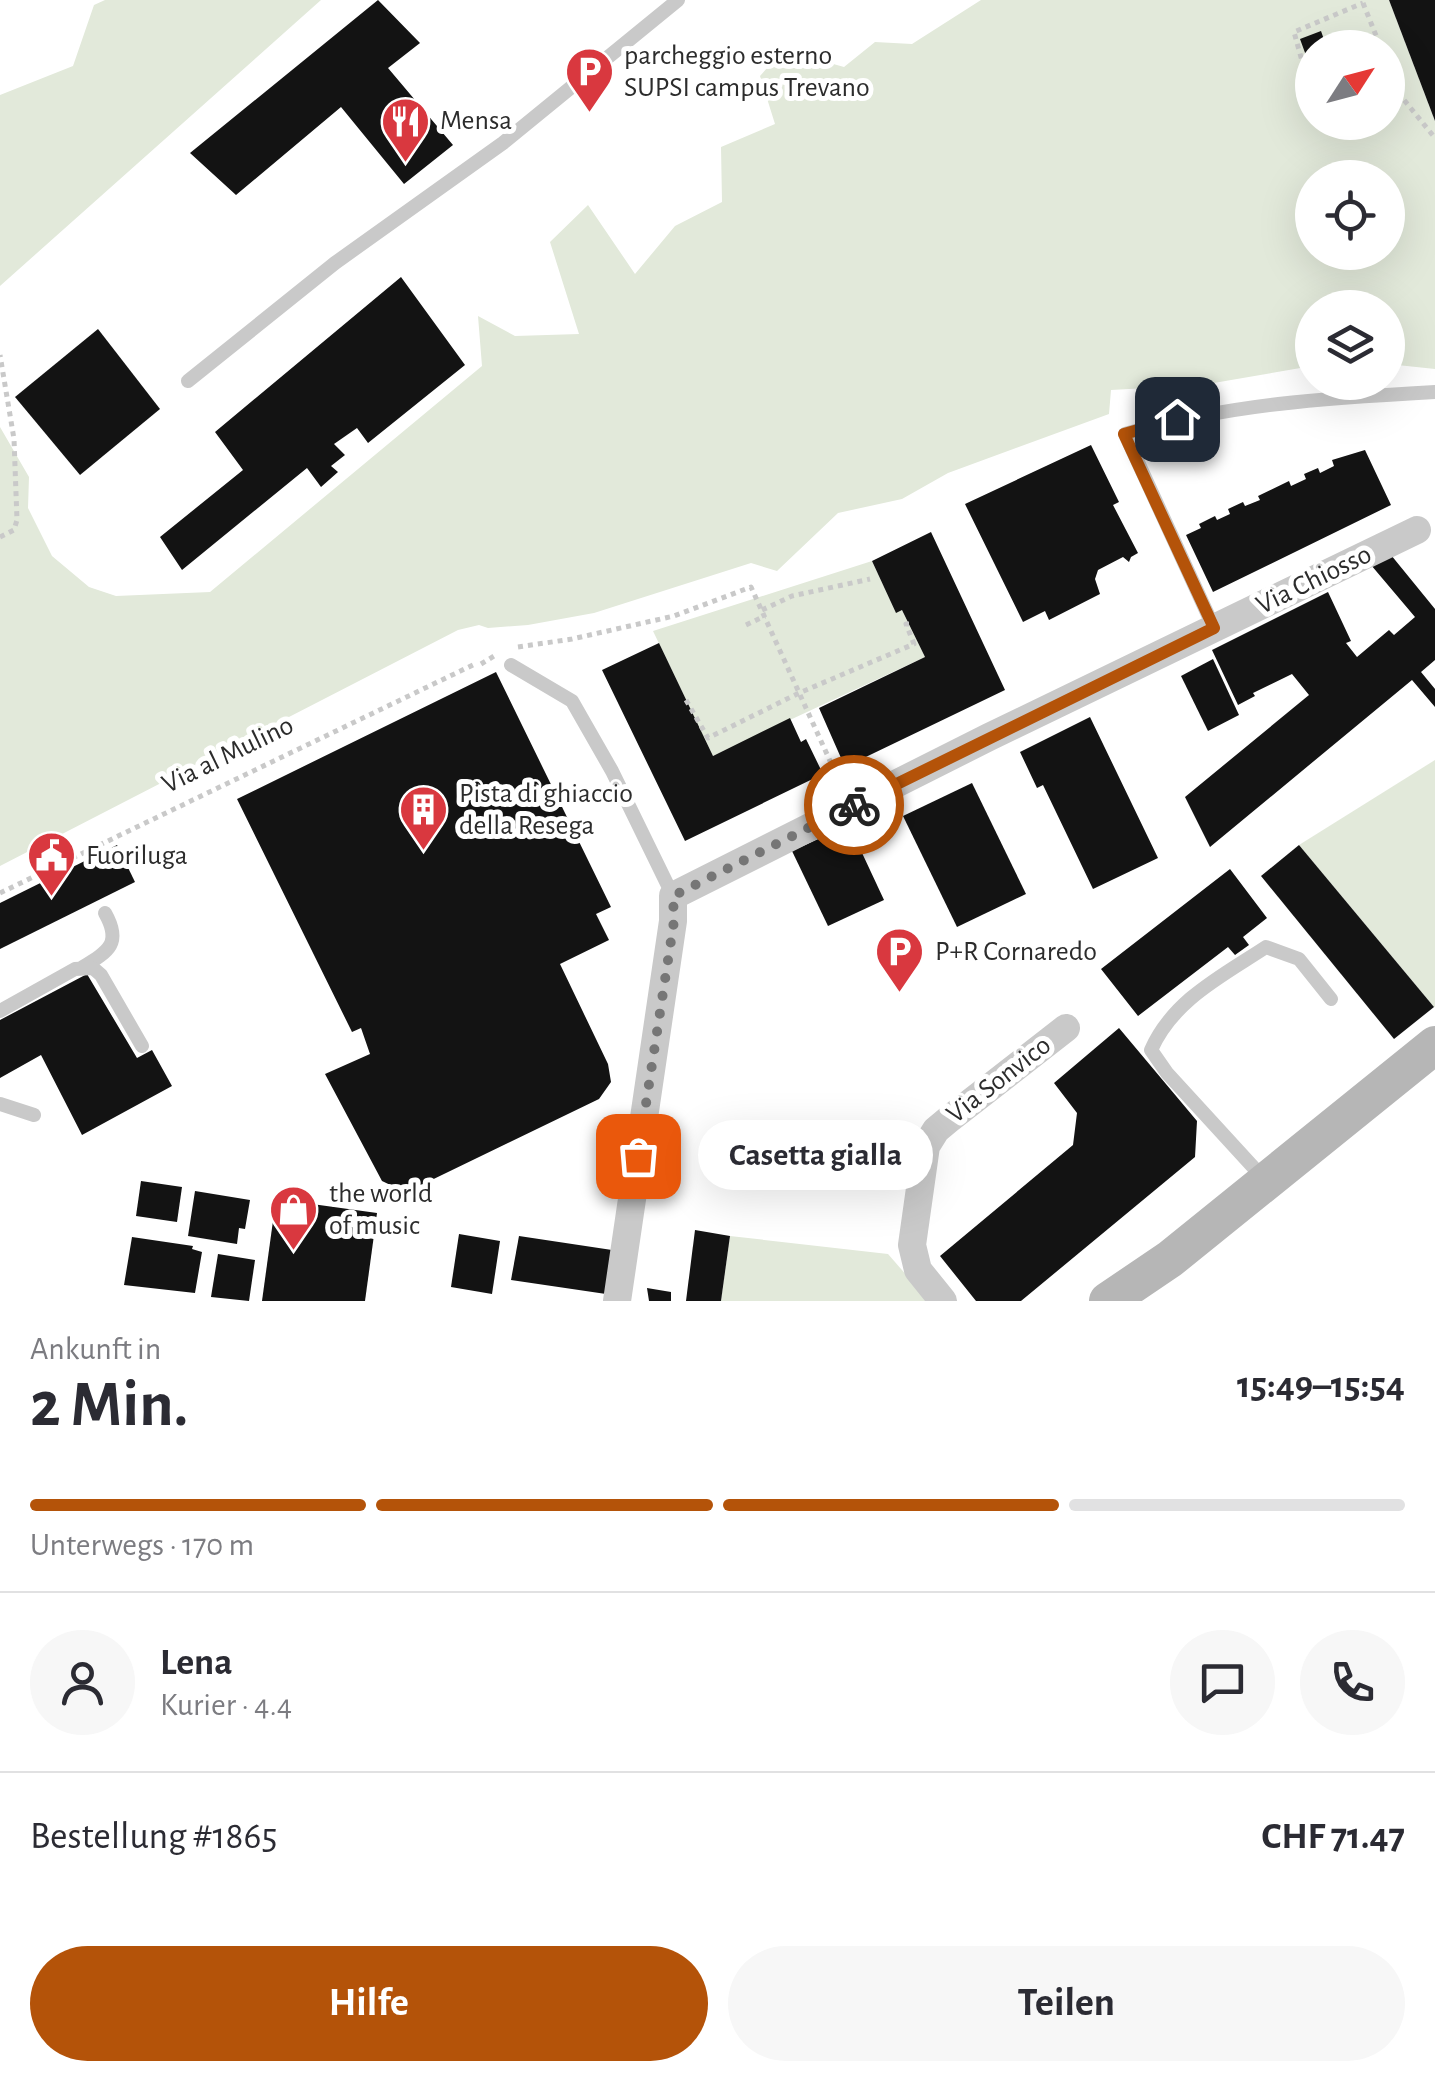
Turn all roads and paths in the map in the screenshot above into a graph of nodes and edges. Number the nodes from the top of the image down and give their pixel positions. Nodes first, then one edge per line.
1 (678, 0) edge
2 (1362, 2) edge
3 (1299, 30) edge
4 (1374, 30) edge
5 (1405, 101) edge
6 (1435, 138) edge
7 (0, 354) edge
8 (188, 380) dead end
9 (1435, 392) edge
10 (1417, 530) dead end
11 (0, 537) edge
12 (870, 580) dead end
13 (763, 613) junction
14 (909, 624) dead end
15 (746, 626) dead end
16 (1214, 628) junction
17 (512, 649) dead end
18 (506, 659) joint
19 (799, 693) junction
20 (686, 700) dead end
21 (850, 806) junction
22 (0, 893) edge
23 (673, 896) junction
24 (105, 913) dead end
25 (83, 966) junction
26 (1331, 999) dead end
27 (0, 1011) edge
28 (1066, 1028) dead end
29 (1435, 1045) edge
30 (142, 1046) dead end
31 (1435, 1065) edge
32 (0, 1104) edge
33 (34, 1115) dead end
34 (1334, 1125) junction
35 (1266, 1181) junction
36 (1170, 1259) junction
37 (617, 1301) edge
38 (942, 1301) edge
39 (1108, 1301) edge
40 (1135, 1301) edge

1 - 8 lane
2 - 3 path
2 - 4 path
5 - 6 path
7 - 11 path
9 - 16 lane
10 - 16 street, Via Chiosso
12 - 13 path
13 - 15 path
13 - 17 path
13 - 19 path
14 - 19 path
16 - 21 street, Via Chiosso
18 - 22 path, Via al Mulino
18 - 23 lane
19 - 20 path
19 - 21 path
21 - 23 street, Via Chiosso
23 - 37 street
24 - 25 lane
25 - 27 lane
25 - 30 lane
26 - 35 lane
28 - 38 street, Via Sonvico
29 - 34 main road
31 - 34 lane
32 - 33 lane
34 - 35 main road
35 - 36 main road
36 - 39 main road
36 - 40 main road

